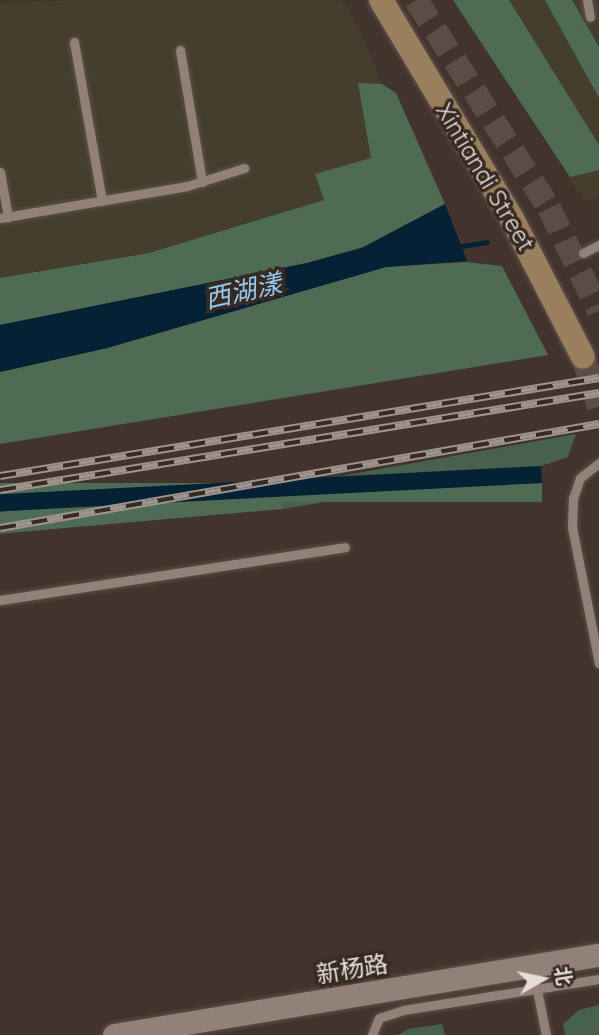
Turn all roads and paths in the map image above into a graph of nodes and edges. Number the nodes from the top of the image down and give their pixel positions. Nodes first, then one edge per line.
1 (381, 0) edge
2 (587, 0) edge
3 (590, 16) dead end
4 (74, 43) dead end
5 (180, 50) dead end
6 (244, 167) dead end
7 (0, 172) edge
8 (202, 182) junction
9 (102, 201) junction
10 (4, 218) edge
11 (599, 245) edge
12 (583, 253) dead end
13 (583, 357) tunnel mouth
14 (599, 463) edge
15 (345, 547) dead end
16 (0, 600) edge
17 (599, 663) edge
18 (599, 955) edge
19 (599, 979) edge
20 (537, 990) junction
21 (114, 1035) edge
22 (372, 1035) edge
23 (546, 1035) edge

1 - 13 main road, Xintiandi Street
2 - 3 lane
4 - 9 lane
5 - 8 lane
6 - 8 lane
7 - 10 lane
8 - 9 lane
9 - 10 lane
11 - 12 lane
14 - 17 lane
15 - 16 lane
18 - 21 street, 新杨路
19 - 20 lane
20 - 22 lane
20 - 23 lane

